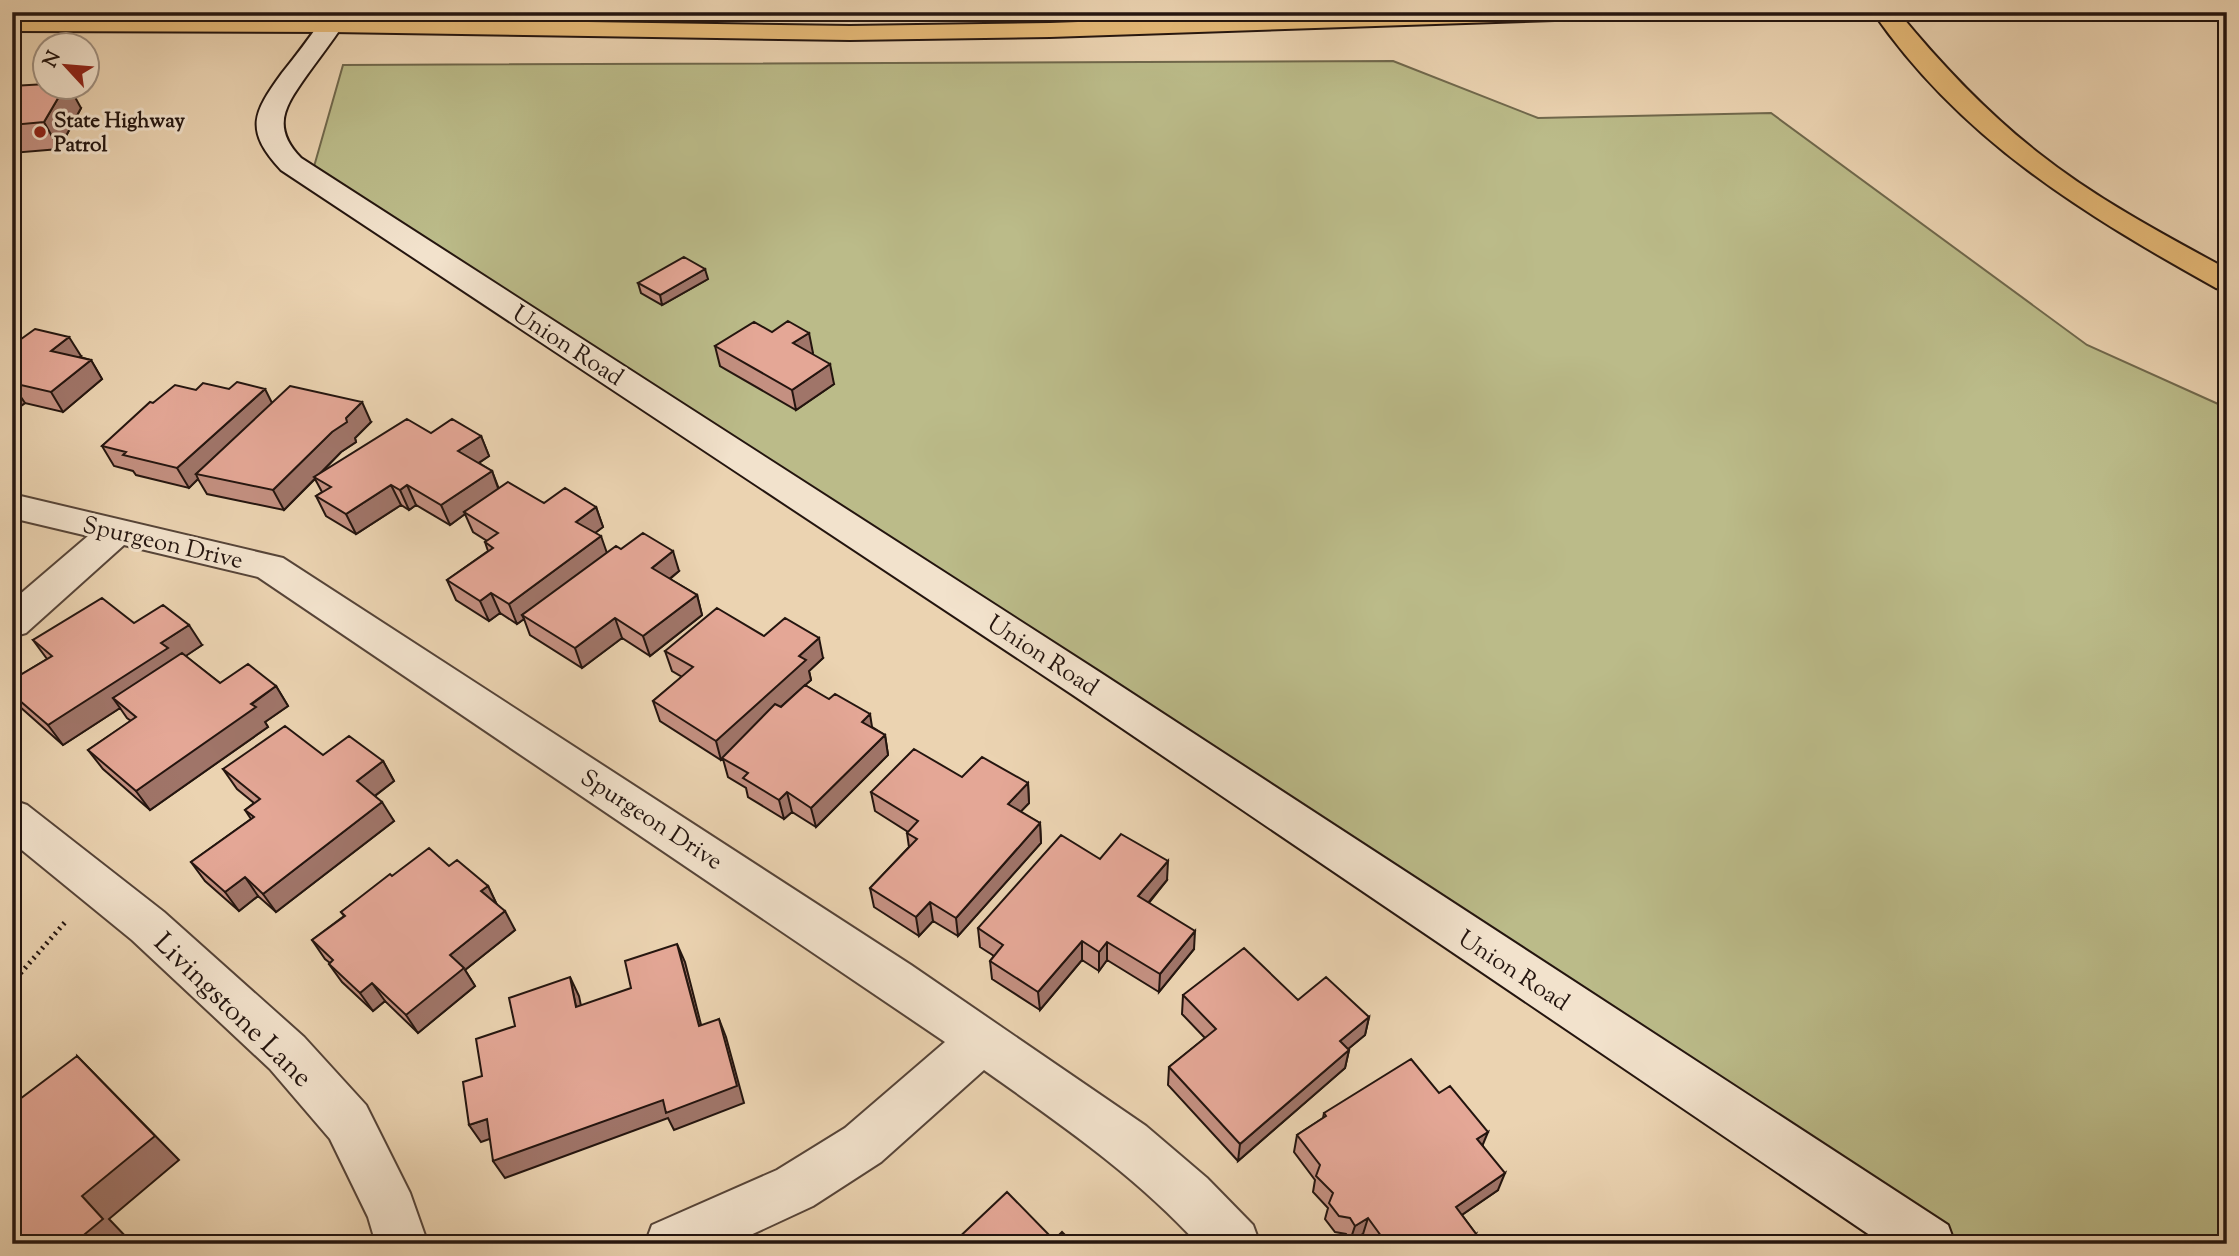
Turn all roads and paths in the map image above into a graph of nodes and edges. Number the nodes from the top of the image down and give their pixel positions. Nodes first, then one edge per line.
1 (1585, 12) edge
2 (1885, 12) edge
3 (336, 18) edge
4 (12, 24) edge
5 (2227, 282) edge
6 (12, 506) edge
7 (117, 531) junction
8 (12, 623) edge
9 (12, 817) edge
10 (97, 885) junction
11 (12, 983) edge
12 (981, 1042) junction
13 (402, 1244) edge
14 (671, 1244) edge
15 (1234, 1244) edge
16 (1929, 1244) edge

1 - 3 main road
2 - 5 main road
3 - 4 main road
3 - 16 street, Union Road
6 - 7 street, Spurgeon Drive
7 - 8 street
7 - 12 street, Spurgeon Drive
9 - 10 street, Livingstone Lane
10 - 11 path
10 - 13 street, Livingstone Lane
12 - 14 street
12 - 15 street, Spurgeon Drive

